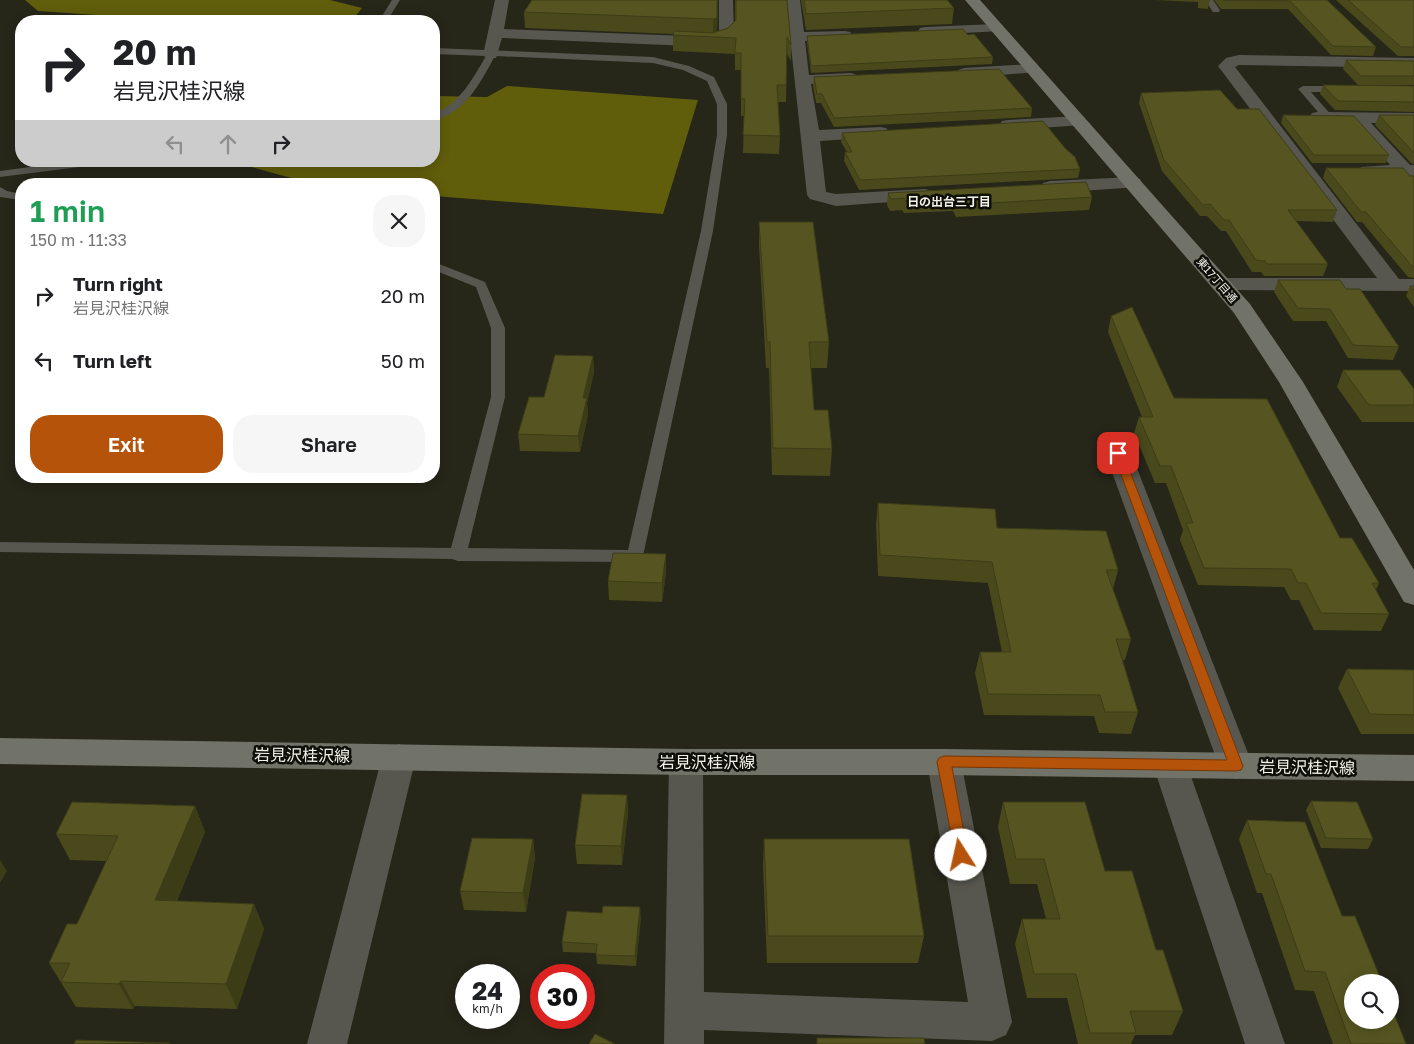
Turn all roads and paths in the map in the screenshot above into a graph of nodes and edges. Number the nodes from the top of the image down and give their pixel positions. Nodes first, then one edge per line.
1 (502, 0) edge
2 (711, 0) edge
3 (726, 0) edge
4 (793, 0) edge
5 (972, 0) edge
6 (1209, 0) edge
7 (392, 2) edge
8 (1216, 10) dead end
9 (386, 15) edge
10 (996, 28) junction
11 (495, 32) junction
12 (906, 32) edge
13 (856, 34) edge
14 (797, 37) junction
15 (1378, 50) dead end
16 (440, 51) edge
17 (491, 54) junction
18 (1392, 62) junction
19 (1414, 63) edge
20 (1032, 69) junction
21 (946, 74) edge
22 (869, 77) edge
23 (802, 80) junction
24 (1359, 89) edge
25 (440, 115) edge
26 (1264, 116) junction
27 (1282, 116) edge
28 (1301, 116) edge
29 (1328, 117) junction
30 (1357, 117) junction
31 (1414, 118) edge
32 (1078, 122) junction
33 (989, 126) edge
34 (900, 131) edge
35 (811, 136) junction
36 (55, 167) edge
37 (1304, 170) junction
38 (0, 174) edge
39 (1411, 174) edge
40 (1133, 182) junction
41 (1034, 188) edge
42 (0, 190) edge
43 (945, 193) edge
44 (15, 196) edge
45 (440, 268) edge
46 (1222, 284) junction
47 (1393, 285) junction
48 (1414, 285) edge
49 (1118, 453) dead end
50 (0, 547) edge
51 (458, 555) junction
52 (1414, 595) edge
53 (0, 751) edge
54 (399, 757) junction
55 (686, 762) junction
56 (944, 762) junction
57 (1170, 765) junction
58 (1236, 766) junction
59 (1414, 768) edge
60 (684, 1027) edge
61 (327, 1044) edge
62 (1265, 1044) edge

1 - 11 street
2 - 3 street
3 - 11 street
4 - 14 street
5 - 10 street, 東17丁目通
6 - 8 lane
7 - 9 lane
10 - 12 street
10 - 20 street, 東17丁目通
11 - 17 street
13 - 14 street
14 - 23 street
15 - 18 street
16 - 17 lane
17 - 25 lane
17 - 51 lane
18 - 19 street
18 - 26 street
20 - 21 street
20 - 32 street, 東17丁目通
22 - 23 street
23 - 35 street
24 - 29 lane
26 - 27 street
26 - 37 street
28 - 29 street
29 - 30 street
30 - 31 street
30 - 39 street
32 - 33 street
32 - 40 street, 東17丁目通
34 - 35 street
35 - 43 street
36 - 38 lane
37 - 39 street
37 - 47 street
40 - 41 street
40 - 46 street, 東17丁目通
42 - 44 lane
45 - 51 lane
46 - 47 street
46 - 52 street, 東17丁目通
47 - 48 street
49 - 58 street
50 - 51 lane
53 - 54 street, 岩見沢桂沢線
54 - 55 street, 岩見沢桂沢線
54 - 61 street
55 - 56 street, 岩見沢桂沢線
55 - 60 street
56 - 57 street, 岩見沢桂沢線
56 - 60 street
57 - 58 street, 岩見沢桂沢線
57 - 62 street
58 - 59 street, 岩見沢桂沢線

